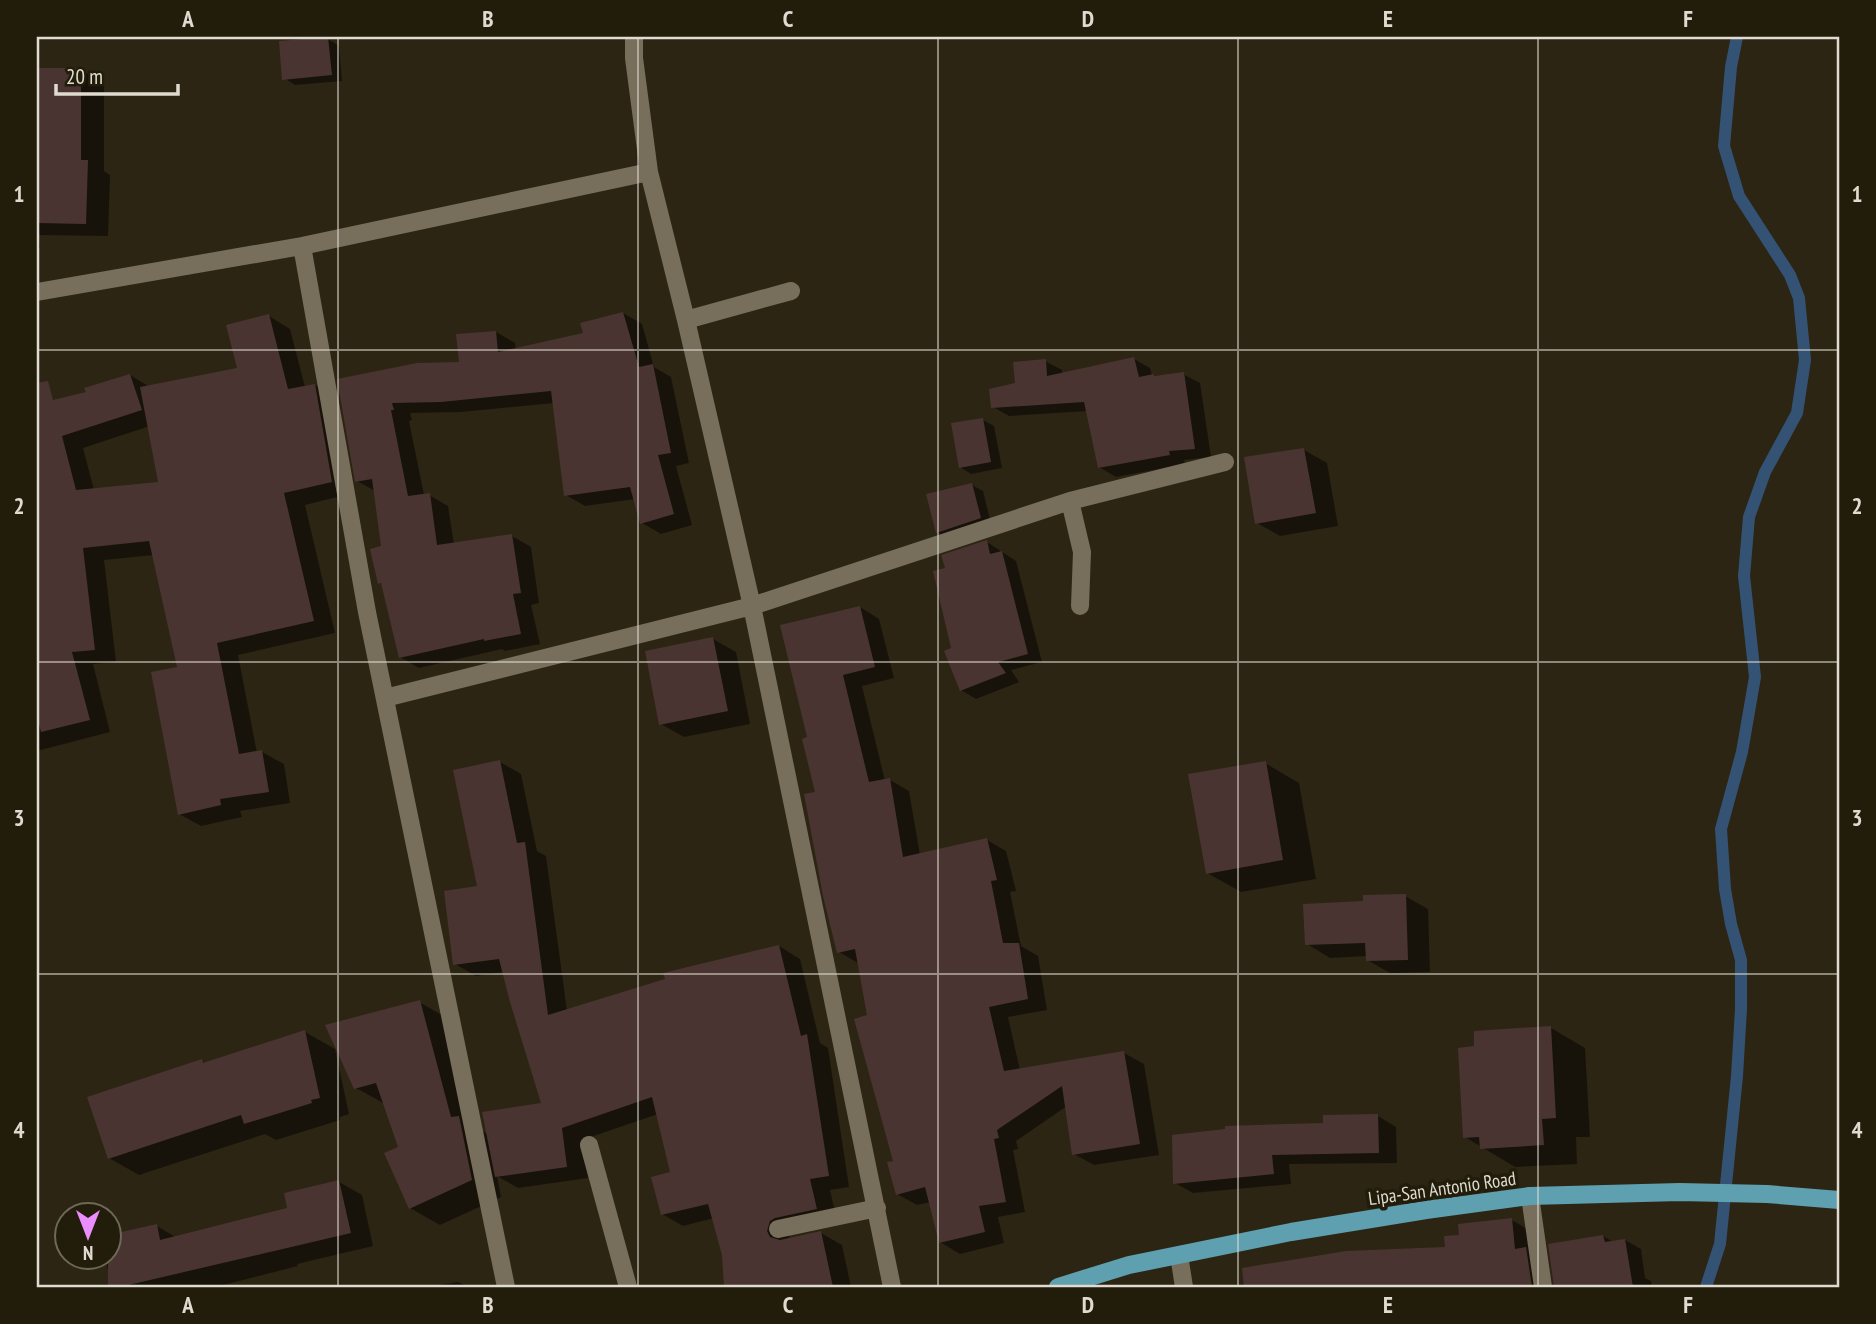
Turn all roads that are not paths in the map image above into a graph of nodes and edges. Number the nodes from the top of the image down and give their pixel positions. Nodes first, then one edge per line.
1 (634, 37) edge
2 (649, 172) junction
3 (302, 246) junction
4 (791, 291) dead end
5 (37, 292) edge
6 (686, 320) junction
7 (1225, 462) dead end
8 (1070, 501) junction
9 (752, 606) junction
10 (1080, 606) dead end
11 (385, 698) junction
12 (589, 1145) dead end
13 (1530, 1196) junction
14 (1839, 1200) edge
15 (877, 1208) junction
16 (778, 1229) dead end
17 (1179, 1255) junction
18 (506, 1287) edge
19 (628, 1287) edge
20 (892, 1287) edge
21 (1058, 1287) edge
22 (1184, 1287) edge
23 (1543, 1287) edge

1 - 2 street
2 - 3 street
2 - 6 street
3 - 5 street
3 - 11 street
4 - 6 street
6 - 9 street
7 - 8 street
8 - 9 street
8 - 10 street
9 - 11 street
9 - 15 street
11 - 18 street
12 - 19 street
13 - 14 main road, Lipa-San Antonio Road
13 - 17 main road, Lipa-San Antonio Road
13 - 23 street
15 - 16 street
15 - 20 street
17 - 21 main road, Lipa-San Antonio Road
17 - 22 street

